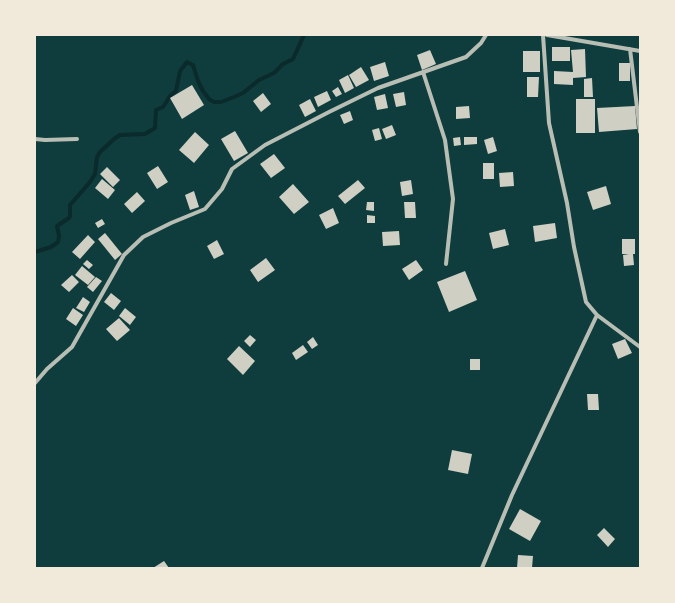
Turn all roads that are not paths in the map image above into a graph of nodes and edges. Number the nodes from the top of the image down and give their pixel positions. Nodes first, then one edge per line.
1 (486, 35) edge
2 (543, 35) edge
3 (547, 35) edge
4 (630, 49) junction
5 (640, 51) edge
6 (423, 72) junction
7 (640, 132) edge
8 (35, 139) edge
9 (77, 139) dead end
10 (446, 264) dead end
11 (597, 315) junction
12 (640, 347) edge
13 (35, 383) edge
14 (482, 568) edge

1 - 6 street
2 - 11 street
3 - 4 street
4 - 5 street
4 - 7 street
6 - 10 street
6 - 13 street
8 - 9 street
11 - 12 street
11 - 14 street

